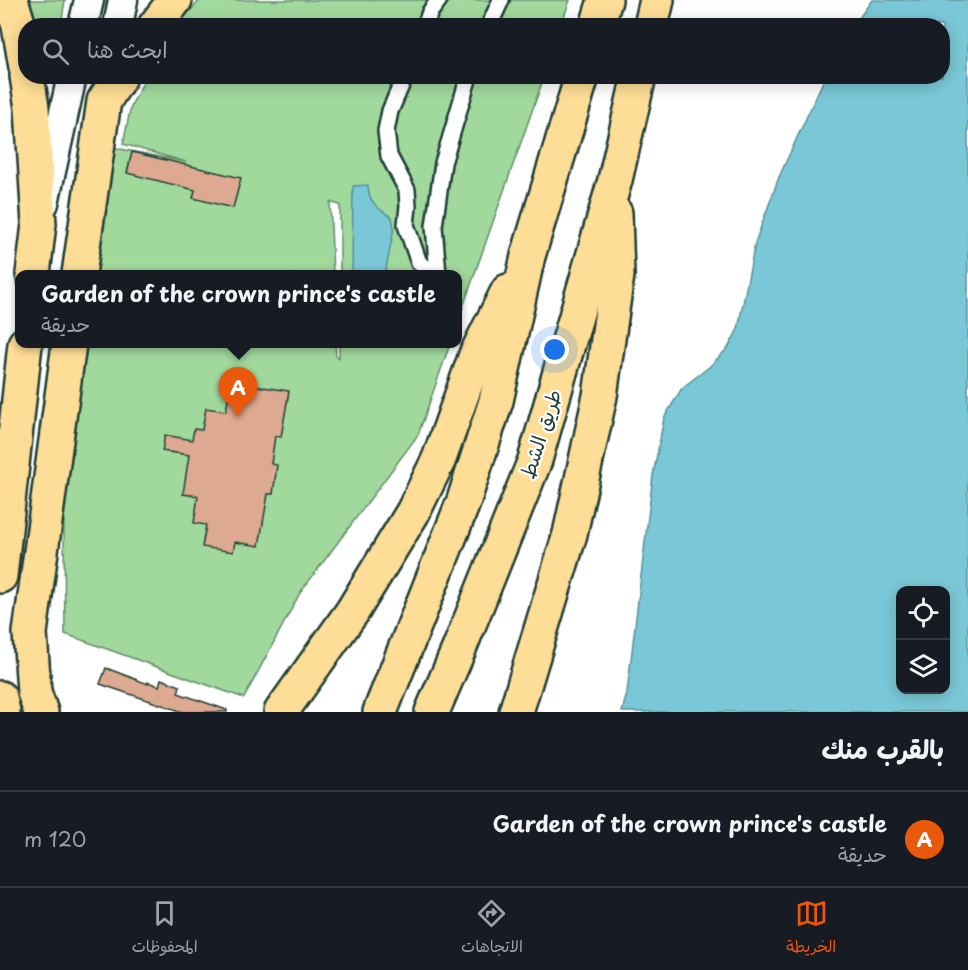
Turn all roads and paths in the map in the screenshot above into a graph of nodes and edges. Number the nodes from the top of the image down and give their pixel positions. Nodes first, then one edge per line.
1 (11, 0) edge
2 (89, 0) edge
3 (123, 0) edge
4 (176, 0) edge
5 (439, 0) edge
6 (501, 0) edge
7 (605, 0) edge
8 (657, 0) edge
9 (85, 18) edge
10 (120, 18) edge
11 (161, 18) edge
12 (427, 18) edge
13 (493, 18) edge
14 (599, 18) edge
15 (653, 18) edge
16 (18, 23) edge
17 (28, 84) edge
18 (70, 84) edge
19 (402, 84) edge
20 (467, 84) edge
21 (580, 84) edge
22 (637, 84) edge
23 (111, 85) edge
24 (615, 180) junction
25 (39, 224) junction
26 (528, 256) junction
27 (33, 270) edge
28 (80, 270) edge
29 (430, 270) edge
30 (437, 270) edge
31 (25, 348) edge
32 (68, 348) edge
33 (0, 576) edge
34 (0, 698) edge
35 (3, 712) edge
36 (41, 712) edge
37 (281, 712) edge
38 (380, 712) edge
39 (432, 712) edge
40 (516, 712) edge

1 - 16 main road
2 - 9 main road
3 - 10 main road
4 - 11 main road
5 - 12 street
6 - 13 street
7 - 14 main road
8 - 15 main road
17 - 25 main road
18 - 25 main road
19 - 29 street
20 - 30 street
21 - 26 main road
22 - 24 main road, طريق الشط
23 - 28 main road
24 - 39 main road, طريق الشط
24 - 40 main road
25 - 27 main road
26 - 37 main road
26 - 38 main road
31 - 33 main road
32 - 36 main road
34 - 35 main road

